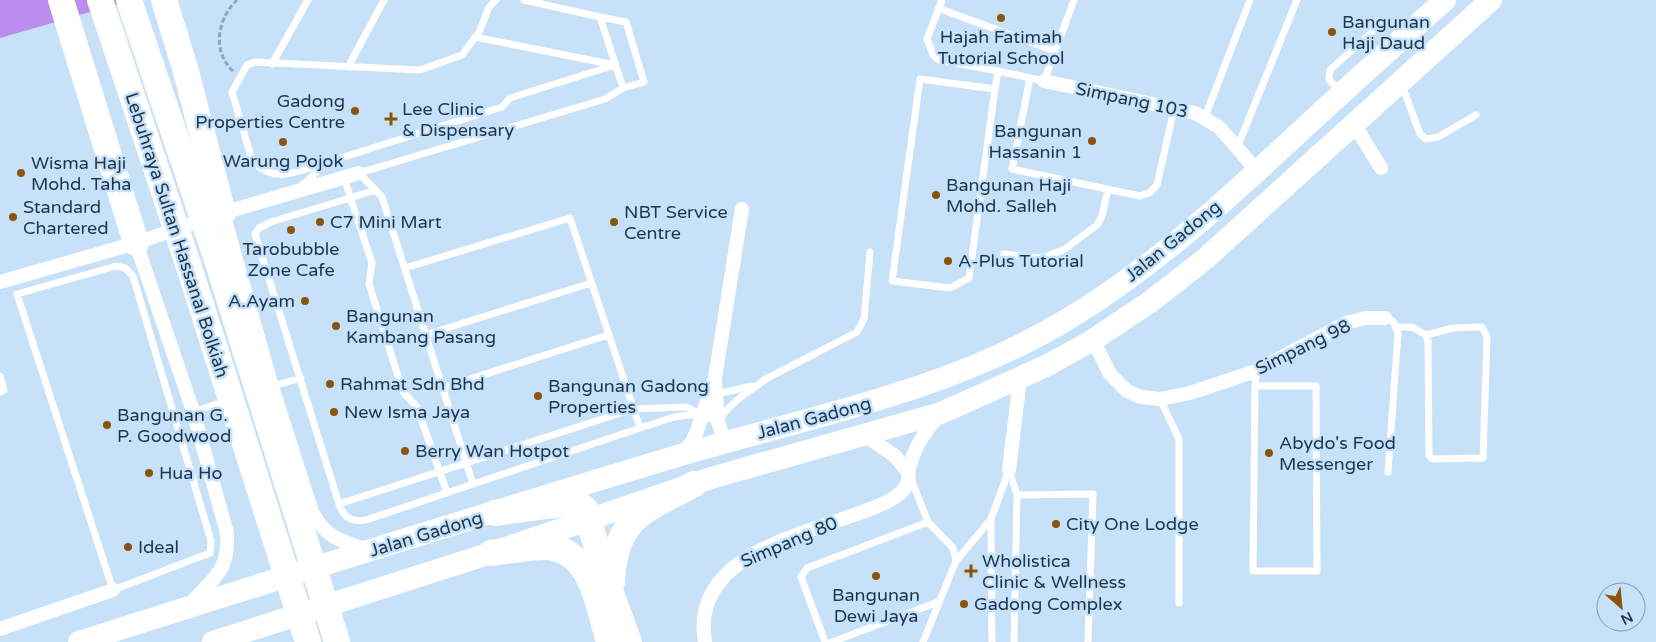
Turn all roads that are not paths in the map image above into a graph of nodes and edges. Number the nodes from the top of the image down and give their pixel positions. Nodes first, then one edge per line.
1 (61, 0) edge
2 (100, 0) edge
3 (129, 0) edge
4 (164, 0) edge
5 (308, 0) edge
6 (384, 0) edge
7 (496, 0) edge
8 (524, 0) edge
9 (942, 0) edge
10 (1074, 0) edge
11 (1250, 0) edge
12 (1297, 0) edge
13 (1445, 0) edge
14 (1491, 0) edge
15 (938, 8) junction
16 (600, 17) junction
17 (1382, 24) dead end
18 (475, 37) junction
19 (1055, 52) junction
20 (272, 64) junction
21 (615, 65) junction
22 (348, 67) junction
23 (998, 72) junction
24 (1037, 79) junction
25 (1401, 82) junction
26 (623, 88) junction
27 (995, 89) junction
28 (1340, 95) junction
29 (1174, 109) junction
30 (1476, 115) dead end
31 (1205, 117) junction
32 (1354, 124) junction
33 (1238, 148) junction
34 (328, 162) junction
35 (1381, 168) dead end
36 (1257, 171) junction
37 (359, 173) junction
38 (344, 178) junction
39 (1108, 189) junction
40 (376, 190) junction
41 (295, 192) junction
42 (351, 198) junction
43 (742, 209) dead end
44 (223, 214) junction
45 (136, 243) junction
46 (870, 252) dead end
47 (1004, 254) dead end
48 (405, 268) junction
49 (0, 282) edge
50 (591, 283) junction
51 (1385, 318) joint
52 (1397, 326) junction
53 (425, 335) junction
54 (608, 335) junction
55 (1426, 335) junction
56 (1092, 340) junction
57 (1256, 371) junction
58 (0, 376) edge
59 (302, 378) junction
60 (715, 378) junction
61 (1020, 379) junction
62 (765, 380) junction
63 (272, 386) junction
64 (1255, 386) junction
65 (442, 388) junction
66 (0, 392) edge
67 (254, 392) dead end
68 (717, 394) junction
69 (237, 398) dead end
70 (1160, 399) junction
71 (633, 409) junction
72 (193, 411) junction
73 (941, 413) junction
74 (701, 414) junction
75 (174, 418) junction
76 (640, 428) junction
77 (721, 432) junction
78 (864, 435) junction
79 (679, 456) junction
80 (464, 462) junction
81 (440, 470) junction
82 (1009, 470) junction
83 (1388, 472) dead end
84 (909, 474) junction
85 (473, 484) junction
86 (694, 484) junction
87 (448, 493) junction
88 (1017, 495) junction
89 (339, 504) junction
90 (496, 513) junction
91 (590, 519) junction
92 (991, 519) junction
93 (928, 522) junction
94 (370, 551) junction
95 (491, 553) junction
96 (280, 557) junction
97 (956, 561) junction
98 (113, 590) junction
99 (612, 596) junction
100 (938, 602) junction
101 (1179, 603) dead end
102 (187, 608) junction
103 (0, 629) edge
104 (79, 642) edge
105 (213, 642) edge
106 (295, 642) edge
107 (308, 642) edge
108 (337, 642) edge
109 (610, 642) edge
110 (630, 642) edge
111 (705, 642) edge
112 (825, 642) edge
113 (832, 642) edge
114 (924, 642) edge
115 (992, 642) edge
116 (1014, 642) edge
117 (1088, 642) edge

1 - 45 highway
2 - 96 highway, Lebuhraya Sultan Hassanal Bolkiah
3 - 108 highway, Lebuhraya Sultan Hassanal Bolkiah
4 - 44 highway
5 - 20 lane
6 - 22 lane
7 - 18 lane
8 - 16 lane
9 - 15 lane
10 - 19 lane
11 - 31 lane
12 - 33 lane
13 - 28 main road, Jalan Gadong
14 - 25 main road, Jalan Gadong
15 - 19 lane
15 - 23 lane
16 - 21 lane
16 - 26 lane
17 - 28 lane
18 - 21 lane
18 - 22 lane
19 - 24 lane
20 - 22 lane
20 - 34 lane
21 - 26 lane
21 - 34 lane
23 - 24 lane
23 - 27 lane
24 - 29 street, Simpang 103
24 - 39 lane
25 - 30 lane
25 - 32 main road, Jalan Gadong
26 - 37 lane
27 - 27 lane
28 - 36 main road, Jalan Gadong
29 - 31 street, Simpang 103
29 - 39 lane
31 - 33 street, Simpang 103
32 - 35 street
32 - 56 main road, Jalan Gadong
33 - 36 street, Simpang 103
34 - 41 lane
36 - 77 main road, Jalan Gadong
37 - 38 street
37 - 40 lane
38 - 41 street
38 - 42 lane
39 - 47 lane
40 - 42 lane
40 - 48 lane
41 - 44 street
42 - 59 lane
42 - 81 lane
43 - 60 street
44 - 45 street
44 - 63 street
45 - 49 street
45 - 72 street
46 - 62 lane
48 - 50 lane
48 - 53 lane
50 - 53 lane
50 - 54 lane
51 - 52 lane, Simpang 98
51 - 57 street, Simpang 98
52 - 55 lane, Simpang 98
52 - 83 lane
53 - 65 lane
54 - 65 lane
54 - 71 lane
55 - 55 lane
56 - 61 main road, Jalan Gadong
56 - 70 street, Simpang 98
57 - 64 lane
57 - 70 street, Simpang 98
58 - 66 lane
59 - 63 lane
59 - 89 lane
60 - 68 street
60 - 74 street
61 - 73 main road, Jalan Gadong
61 - 82 street
62 - 68 lane
62 - 77 lane
63 - 67 lane
63 - 94 street
64 - 64 lane
65 - 80 lane
68 - 77 street
69 - 72 lane
70 - 101 lane
71 - 74 lane
71 - 76 lane
71 - 80 lane
72 - 75 lane
72 - 102 street
73 - 78 main road, Jalan Gadong
73 - 84 street, Simpang 80
74 - 76 lane
74 - 77 lane
74 - 79 street
75 - 98 lane
75 - 98 lane
76 - 85 lane
77 - 79 main road, Jalan Gadong
78 - 84 street
78 - 86 main road, Jalan Gadong
79 - 90 main road, Jalan Gadong
80 - 81 lane
80 - 85 lane
81 - 87 lane
81 - 89 lane
82 - 88 lane
82 - 92 lane
84 - 93 lane
84 - 111 street, Simpang 80
85 - 87 lane
86 - 91 main road, Jalan Gadong
86 - 99 highway
87 - 89 lane
88 - 116 lane
88 - 117 lane
90 - 91 highway
90 - 94 main road, Jalan Gadong
91 - 95 main road, Jalan Gadong
91 - 99 highway
92 - 97 lane
92 - 115 lane
93 - 97 lane
93 - 112 lane
94 - 102 main road, Jalan Gadong
95 - 105 main road, Jalan Gadong
95 - 109 highway
96 - 106 highway
96 - 107 highway, Lebuhraya Sultan Hassanal Bolkiah
97 - 100 lane
98 - 103 street
99 - 110 highway
100 - 113 lane
100 - 114 lane
102 - 104 main road, Jalan Gadong

